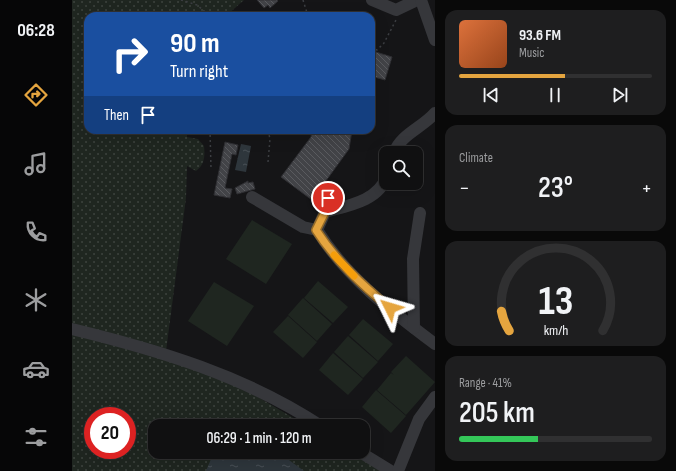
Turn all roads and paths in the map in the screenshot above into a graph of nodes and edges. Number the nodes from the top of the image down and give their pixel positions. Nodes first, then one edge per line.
1 (181, 0) edge
2 (303, 0) edge
3 (372, 0) edge
4 (417, 0) edge
5 (421, 0) edge
6 (400, 9) junction
7 (206, 12) edge
8 (307, 12) edge
9 (435, 40) edge
10 (375, 49) edge
11 (435, 113) edge
12 (210, 134) edge
13 (269, 134) edge
14 (396, 146) edge
15 (268, 162) dead end
16 (211, 169) dead end
17 (379, 187) edge
18 (252, 197) dead end
19 (328, 198) dead end
20 (325, 212) junction
21 (420, 212) dead end
22 (316, 230) junction
23 (414, 328) junction
24 (72, 330) edge
25 (435, 344) edge
26 (435, 397) edge
27 (309, 419) edge
28 (370, 458) edge
29 (391, 471) edge
30 (398, 471) edge

1 - 7 path
2 - 8 path
3 - 6 lane
4 - 6 lane
5 - 9 lane
6 - 10 path
11 - 14 lane
12 - 16 path
13 - 15 path
17 - 20 lane
18 - 22 lane
19 - 20 lane
20 - 22 lane
21 - 23 lane
22 - 23 lane
23 - 25 lane
24 - 27 lane
26 - 30 lane
28 - 29 lane

